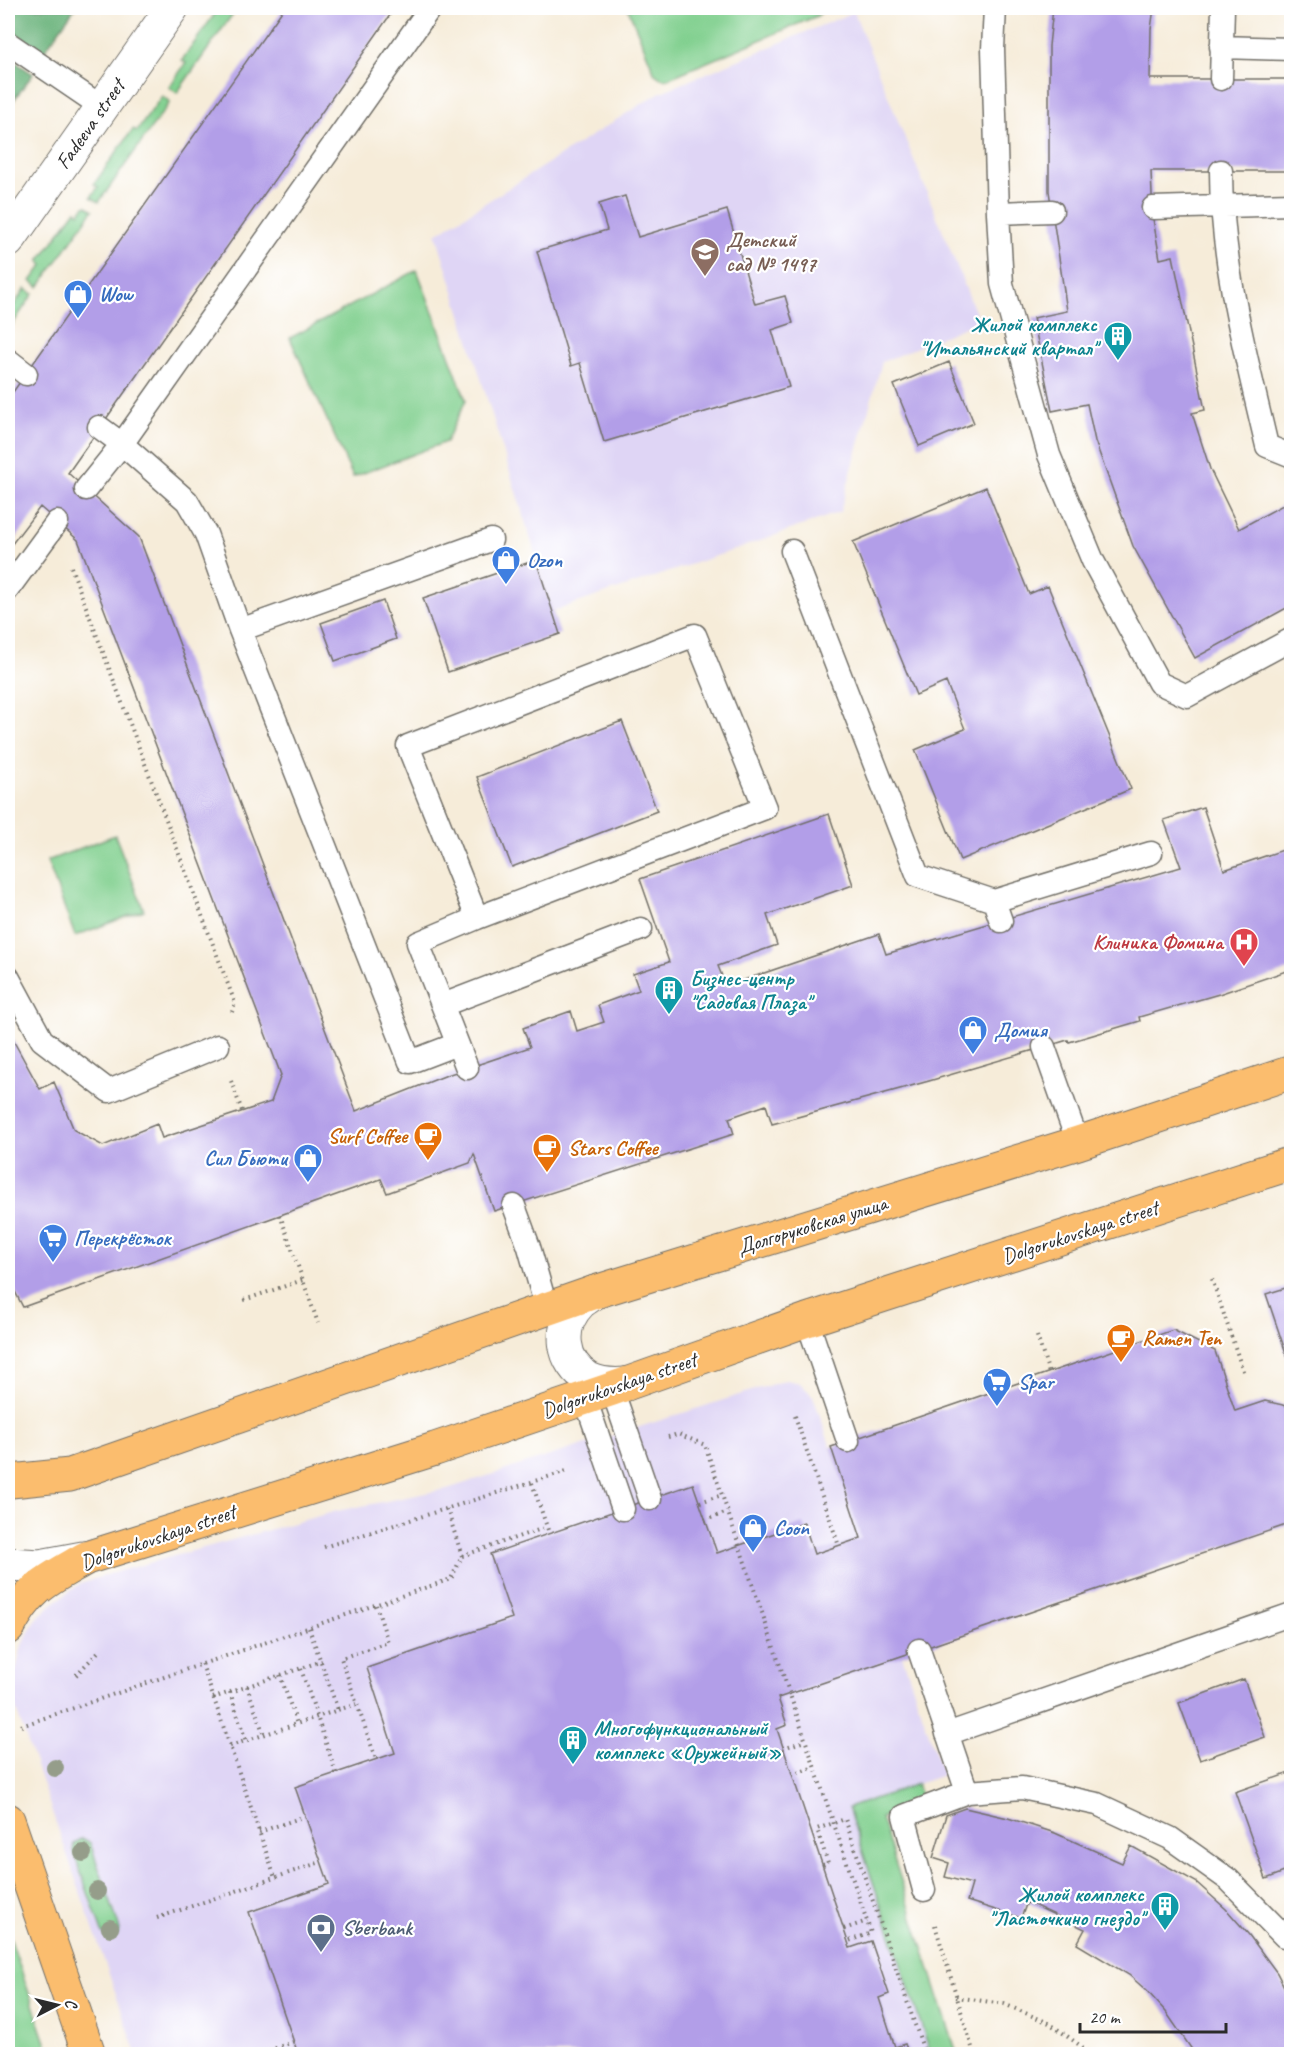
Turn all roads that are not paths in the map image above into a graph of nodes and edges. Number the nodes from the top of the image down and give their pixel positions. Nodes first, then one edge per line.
1 (172, 8) edge
2 (430, 8) edge
3 (995, 8) edge
4 (1222, 8) edge
5 (8, 43) edge
6 (1221, 47) junction
7 (1292, 49) edge
8 (1221, 79) dead end
9 (102, 106) junction
10 (1221, 171) dead end
11 (1292, 204) edge
12 (1221, 206) junction
13 (1153, 208) dead end
14 (1052, 211) dead end
15 (998, 213) junction
16 (12, 224) edge
17 (8, 360) edge
18 (26, 374) dead end
19 (99, 428) dead end
20 (122, 444) junction
21 (1292, 456) edge
22 (86, 489) dead end
23 (51, 530) road end
24 (491, 540) dead end
25 (792, 551) dead end
26 (8, 589) edge
27 (240, 630) junction
28 (1292, 639) edge
29 (1151, 853) dead end
30 (477, 918) junction
31 (641, 929) dead end
32 (8, 977) edge
33 (443, 1005) junction
34 (457, 1044) junction
35 (218, 1046) road end
36 (1044, 1047) dead end
37 (467, 1068) dead end
38 (1292, 1072) edge
39 (1078, 1143) junction
40 (1292, 1163) edge
41 (514, 1206) dead end
42 (595, 1292) junction
43 (547, 1310) junction
44 (807, 1320) junction
45 (608, 1390) junction
46 (848, 1441) dead end
47 (69, 1475) junction
48 (8, 1479) edge
49 (650, 1499) dead end
50 (8, 1503) edge
51 (623, 1509) dead end
52 (86, 1558) junction
53 (8, 1564) edge
54 (1292, 1614) edge
55 (8, 1628) edge
56 (919, 1650) dead end
57 (947, 1734) junction
58 (967, 1792) junction
59 (8, 1820) edge
60 (924, 1890) road end
61 (1292, 1935) edge
62 (89, 2055) edge

1 - 9 street, Fadeeva street
2 - 20 lane
3 - 15 lane
4 - 6 lane
5 - 9 lane
6 - 7 lane
6 - 8 lane
9 - 16 street, Fadeeva street
10 - 12 lane
11 - 12 lane
12 - 13 lane
12 - 21 lane
14 - 15 lane
15 - 28 lane
17 - 18 lane
19 - 20 lane
20 - 22 lane
20 - 27 lane
23 - 26 lane
24 - 27 lane
25 - 29 lane
27 - 34 lane
30 - 30 lane
30 - 33 lane
31 - 33 lane
32 - 35 lane
33 - 34 lane
34 - 37 lane
36 - 39 lane
38 - 39 main road
39 - 42 main road, Долгоруковская улица
40 - 44 main road
41 - 43 lane
42 - 43 main road, Долгоруковская улица
42 - 45 street
43 - 47 main road
44 - 45 main road, Dolgorukovskaya street
44 - 46 lane
45 - 49 lane
45 - 51 lane
45 - 52 main road, Dolgorukovskaya street
47 - 48 main road
47 - 50 main road
52 - 53 street
52 - 55 main road, Dolgorukovskaya street
54 - 57 lane
56 - 57 lane
57 - 58 lane
58 - 60 lane
58 - 61 lane
59 - 62 main road

